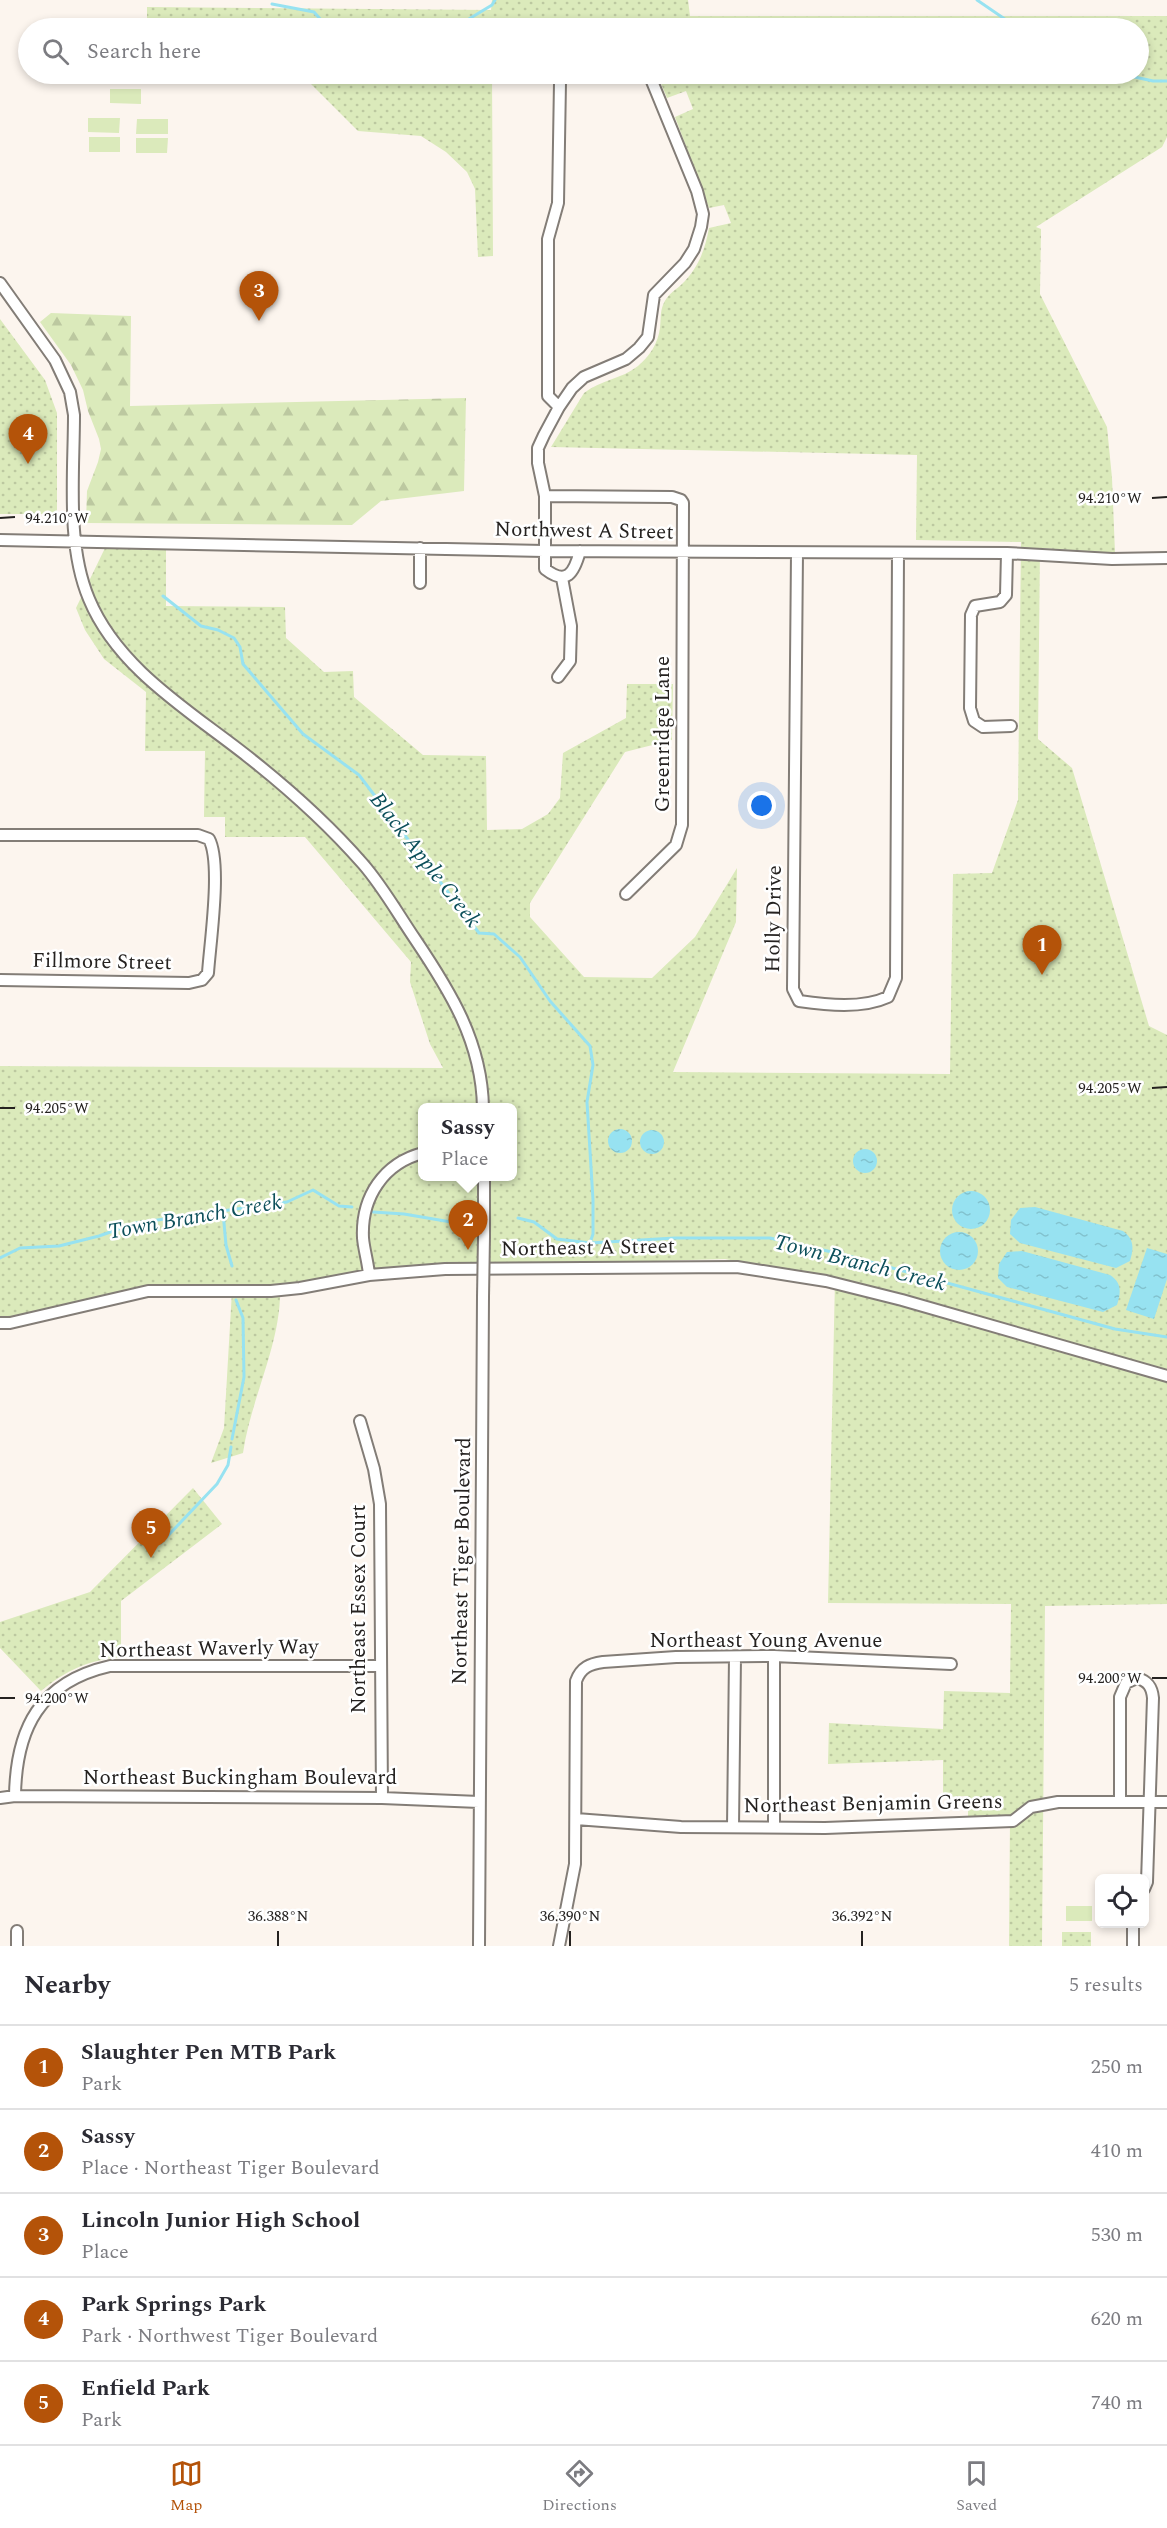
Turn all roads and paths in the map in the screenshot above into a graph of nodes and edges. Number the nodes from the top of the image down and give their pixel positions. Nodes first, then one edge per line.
1 (560, 84) edge
2 (653, 84) edge
3 (0, 283) edge
4 (559, 407) junction
5 (544, 496) junction
6 (0, 540) edge
7 (75, 542) junction
8 (420, 549) junction
9 (544, 550) junction
10 (580, 551) junction
11 (682, 552) junction
12 (797, 552) junction
13 (898, 553) junction
14 (1007, 553) junction
15 (1167, 558) edge
16 (562, 578) junction
17 (420, 583) dead end
18 (558, 677) dead end
19 (1011, 726) dead end
20 (0, 835) edge
21 (626, 894) dead end
22 (0, 980) edge
23 (483, 1103) edge
24 (418, 1154) edge
25 (484, 1181) edge
26 (369, 1275) junction
27 (0, 1323) edge
28 (1167, 1376) edge
29 (360, 1421) dead end
30 (774, 1656) junction
31 (735, 1657) junction
32 (951, 1664) dead end
33 (379, 1666) junction
34 (15, 1796) junction
35 (0, 1798) edge
36 (382, 1798) junction
37 (479, 1802) junction
38 (1120, 1802) junction
39 (1148, 1802) junction
40 (1167, 1802) edge
41 (576, 1819) junction
42 (733, 1827) junction
43 (774, 1827) junction
44 (1147, 1874) edge
45 (1133, 1928) edge
46 (17, 1931) dead end
47 (17, 1946) edge
48 (479, 1946) edge
49 (559, 1946) edge
50 (1133, 1946) edge

1 - 4 street
2 - 4 street
3 - 7 street
4 - 5 street
5 - 9 street
5 - 11 street, Greenridge Lane
6 - 7 street, Northwest A Street
7 - 8 street, Northwest A Street
7 - 23 street
8 - 9 street, Northwest A Street
8 - 17 street
9 - 10 street, Northwest A Street
9 - 16 street
10 - 11 street, Northwest A Street
10 - 16 street
11 - 12 street, Northwest A Street
11 - 21 street, Greenridge Lane
12 - 13 street, Northwest A Street
12 - 13 street, Holly Drive
13 - 14 street, Northwest A Street
14 - 15 street, Northwest A Street
14 - 19 street
16 - 18 street
20 - 22 street, Fillmore Street
24 - 26 street
25 - 37 street, Northeast Tiger Boulevard, bridge
26 - 27 street, Northeast A Street
26 - 28 street, Northeast A Street
29 - 33 street, Northeast Essex Court
30 - 31 street, Northeast Young Avenue
30 - 32 street, Northeast Young Avenue
30 - 43 street
31 - 41 street, Northeast Young Avenue
31 - 42 street
33 - 34 street, Northeast Waverly Way
33 - 36 street, Northeast Essex Court
34 - 35 street, Northeast Buckingham Boulevard
34 - 36 street, Northeast Buckingham Boulevard
36 - 37 street, Northeast Buckingham Boulevard
37 - 48 street, Northeast Tiger Boulevard
38 - 39 street, Northeast Benjamin Greens
38 - 39 street
38 - 43 street, Northeast Benjamin Greens
39 - 40 street, Northeast Benjamin Greens
39 - 44 street
41 - 42 street, Northeast Benjamin Greens
41 - 49 street
42 - 43 street, Northeast Benjamin Greens
45 - 50 street
46 - 47 street

